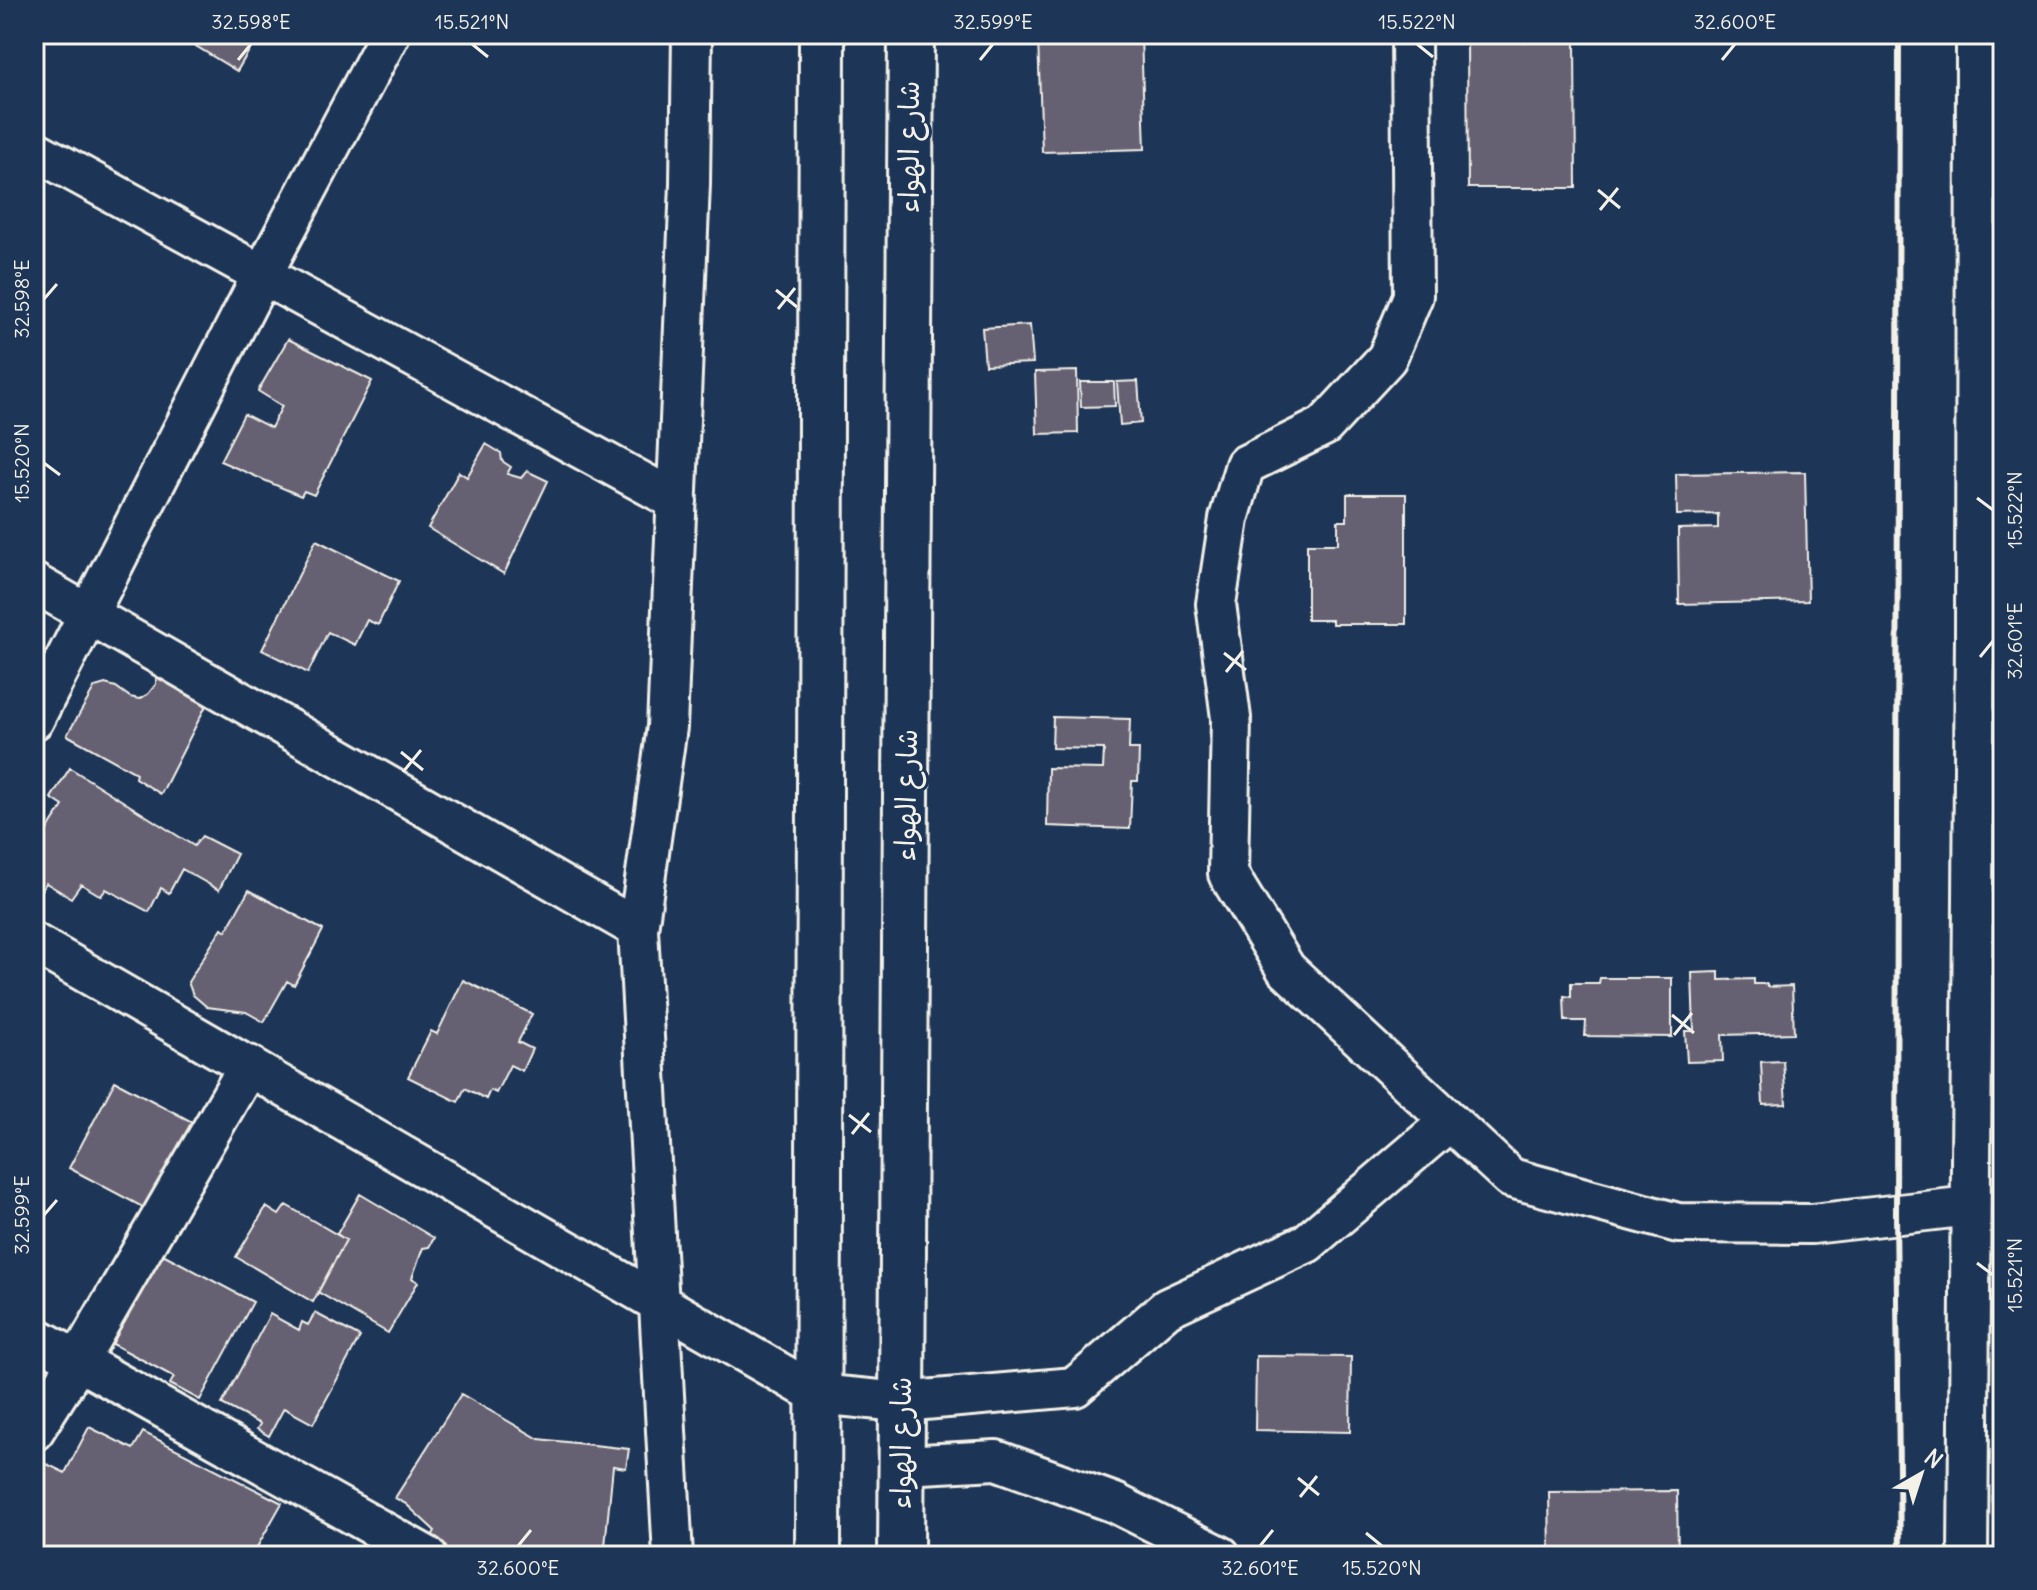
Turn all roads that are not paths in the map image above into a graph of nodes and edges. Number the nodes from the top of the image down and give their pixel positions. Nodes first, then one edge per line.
1 (390, 34) edge
2 (692, 34) edge
3 (822, 34) edge
4 (911, 34) edge
5 (1411, 34) edge
6 (1976, 34) edge
7 (34, 150) edge
8 (262, 275) junction
9 (677, 501) junction
10 (34, 583) edge
11 (88, 614) junction
12 (34, 720) edge
13 (638, 929) junction
14 (34, 943) edge
15 (249, 1065) junction
16 (1972, 1080) junction
17 (2003, 1104) edge
18 (1450, 1121) junction
19 (1970, 1206) junction
20 (661, 1304) junction
21 (34, 1336) edge
22 (78, 1361) junction
23 (817, 1394) junction
24 (901, 1402) junction
25 (34, 1431) edge
26 (903, 1465) junction
27 (427, 1556) edge
28 (673, 1556) edge
29 (818, 1556) edge
30 (901, 1556) edge
31 (1221, 1556) edge
32 (1968, 1556) edge

1 - 8 street
2 - 9 street
3 - 23 main road
4 - 24 main road, شارع الهواء
5 - 18 street
6 - 16 street
7 - 8 street
8 - 9 street
8 - 11 street
9 - 13 street
10 - 11 street
11 - 12 street
11 - 13 street
13 - 20 street
14 - 15 street
15 - 20 street
15 - 22 street
16 - 17 street
16 - 19 street
18 - 19 street
18 - 24 street
19 - 32 street
20 - 23 street
20 - 28 street
21 - 22 street
22 - 25 street
22 - 27 street
23 - 24 street
23 - 29 main road
24 - 26 main road, شارع الهواء
26 - 30 main road, شارع الهواء
26 - 31 street

